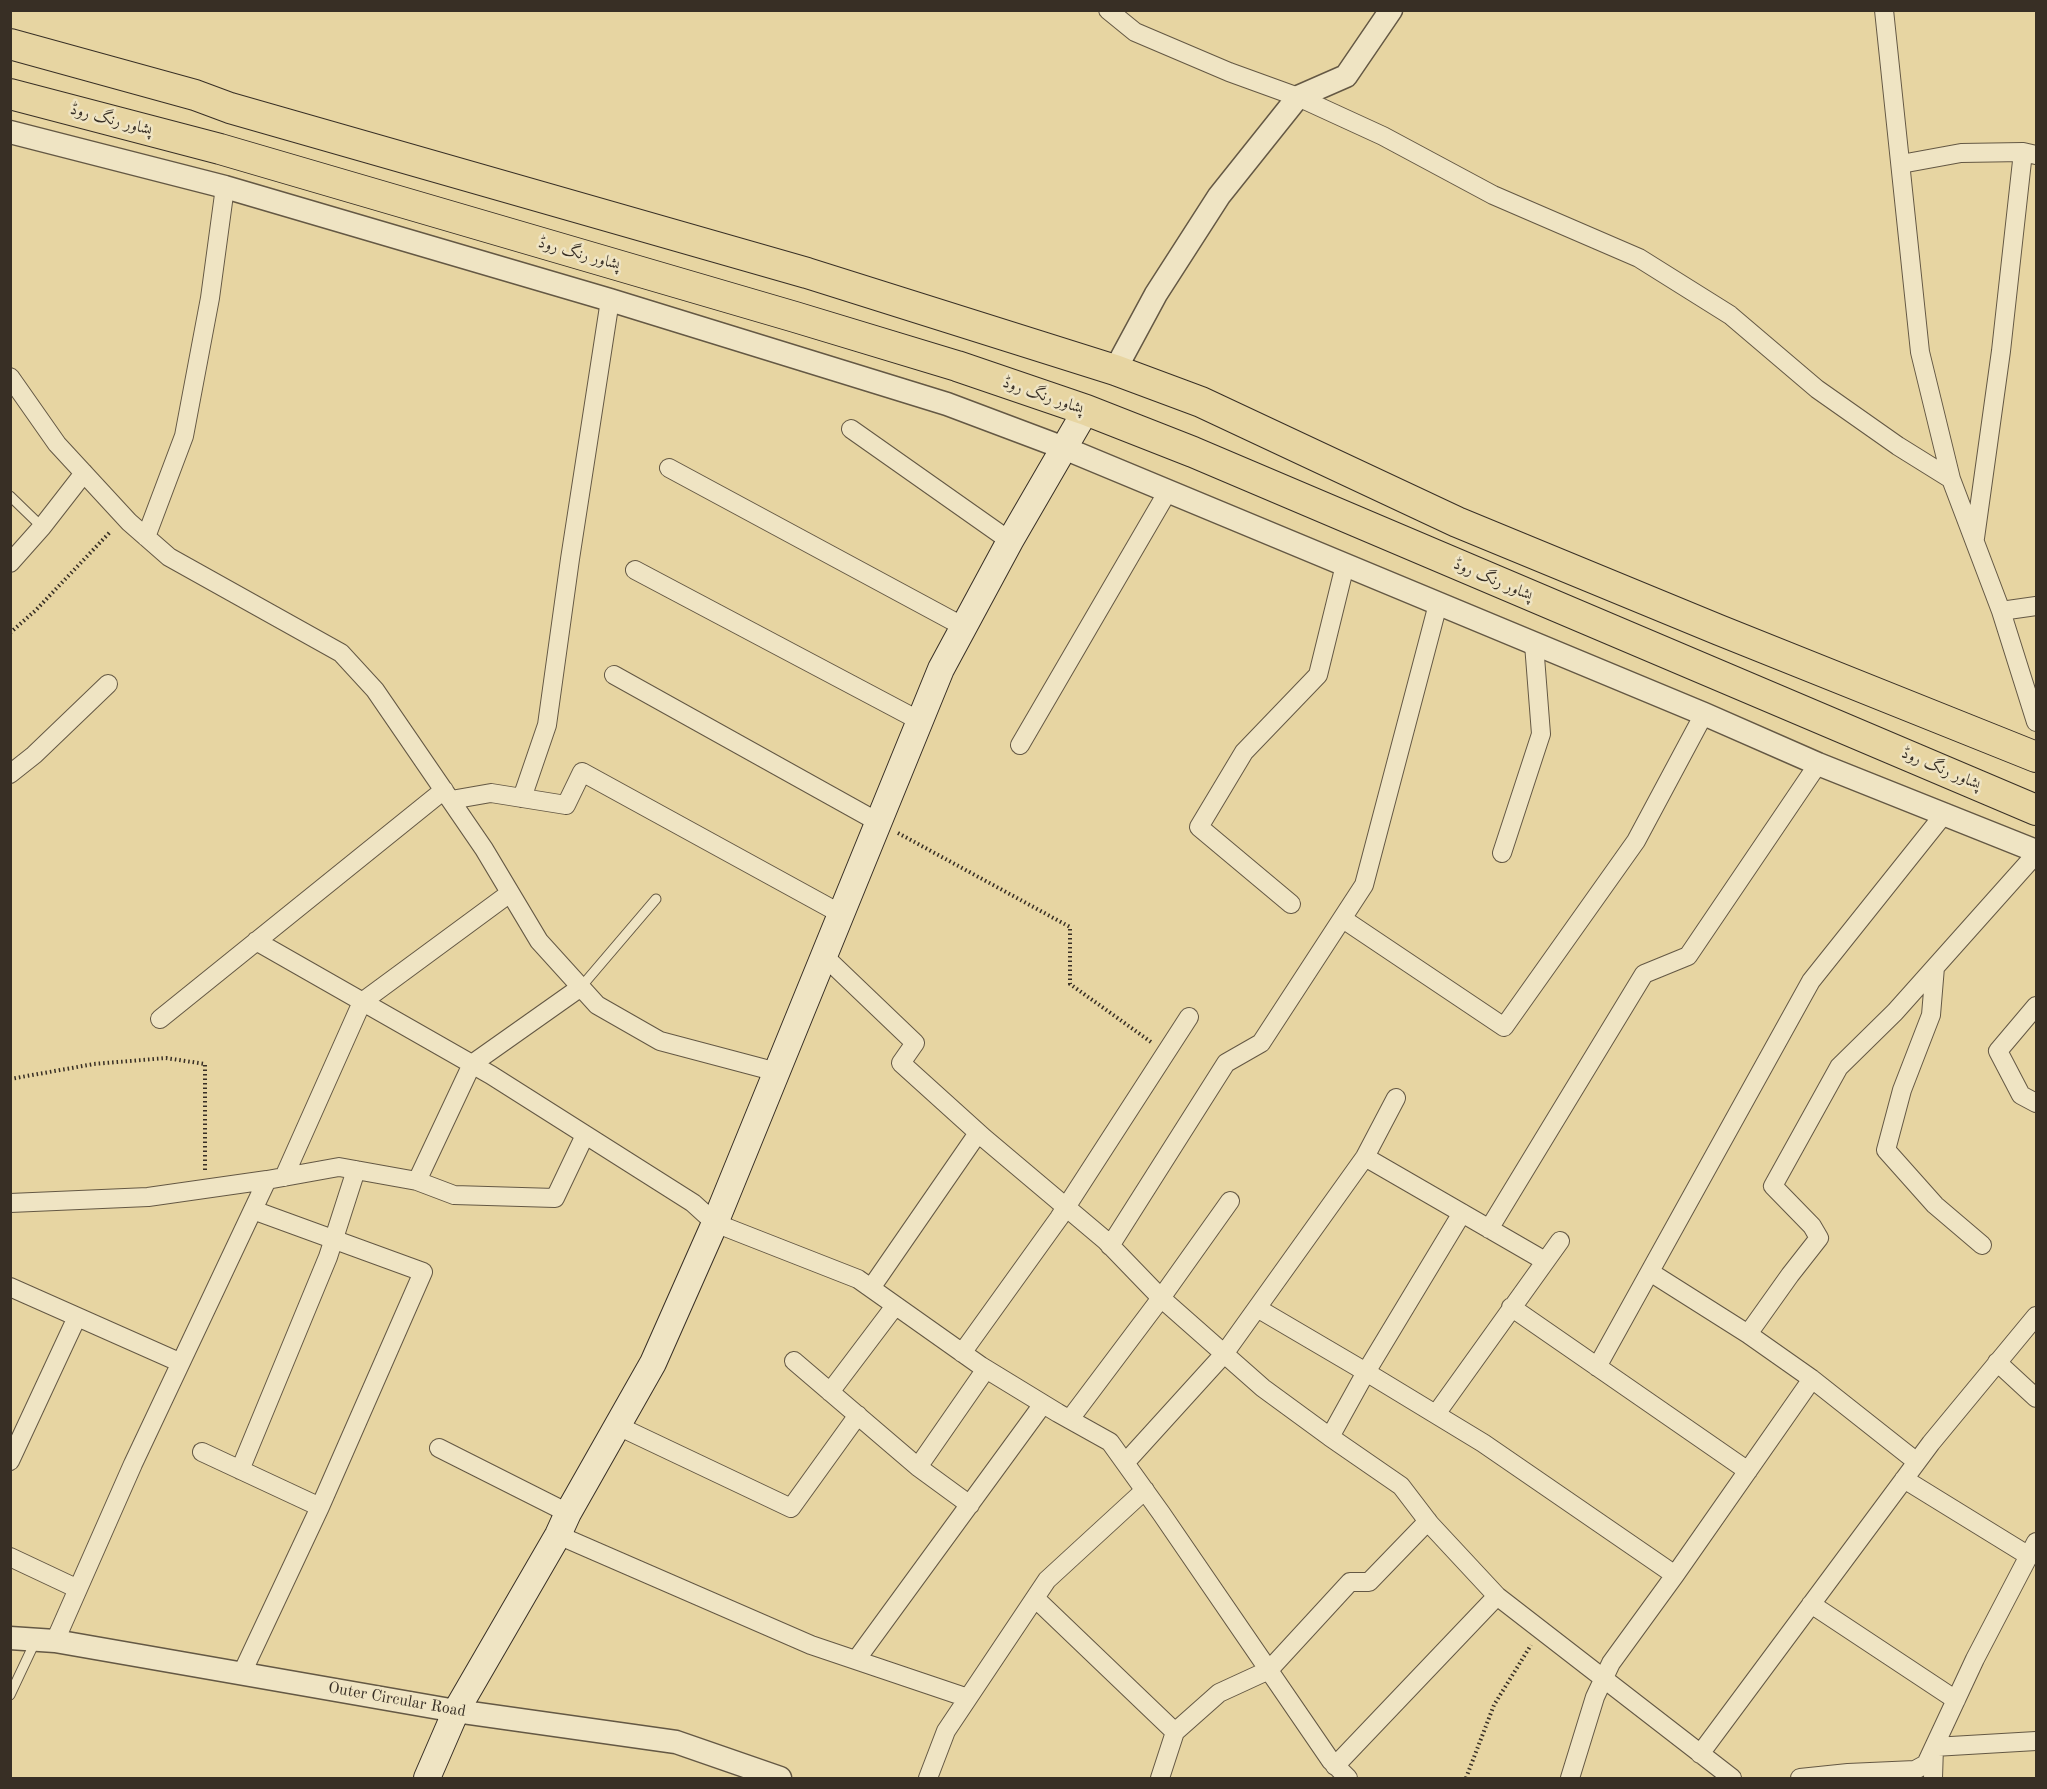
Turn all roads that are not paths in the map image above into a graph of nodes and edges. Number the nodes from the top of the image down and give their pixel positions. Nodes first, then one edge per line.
1 (1108, 10) edge
2 (1391, 10) edge
3 (1884, 10) edge
4 (10, 44) edge
5 (10, 94) edge
6 (195, 95) junction
7 (1298, 97) junction
8 (230, 108) junction
9 (10, 132) edge
10 (184, 139) junction
11 (220, 149) junction
12 (2030, 153) edge
13 (1901, 164) junction
14 (225, 187) junction
15 (610, 300) junction
16 (1115, 370) junction
17 (10, 377) edge
18 (1086, 410) junction
19 (851, 429) dead end
20 (1064, 448) junction
21 (669, 468) dead end
22 (84, 473) junction
23 (1952, 479) junction
24 (1168, 491) junction
25 (10, 496) edge
26 (42, 527) junction
27 (146, 537) junction
28 (1010, 541) junction
29 (1974, 542) junction
30 (10, 563) edge
31 (1345, 565) junction
32 (635, 570) dead end
33 (1438, 604) junction
34 (2037, 606) edge
35 (2001, 611) junction
36 (964, 627) junction
37 (1534, 644) junction
38 (614, 675) dead end
39 (108, 684) dead end
40 (1704, 714) junction
41 (920, 722) junction
42 (2037, 722) edge
43 (1020, 745) dead end
44 (2037, 758) edge
45 (1818, 764) junction
46 (10, 774) edge
47 (447, 795) junction
48 (522, 798) junction
49 (2037, 810) edge
50 (1945, 813) junction
51 (878, 822) junction
52 (2037, 852) edge
53 (1502, 853) dead end
54 (510, 893) junction
55 (656, 899) dead end
56 (1291, 904) dead end
57 (841, 914) junction
58 (1343, 919) junction
59 (256, 941) junction
60 (824, 956) junction
61 (1935, 967) junction
62 (581, 987) junction
63 (362, 1002) junction
64 (2037, 1006) edge
65 (1189, 1017) dead end
66 (160, 1019) dead end
67 (472, 1064) junction
68 (777, 1072) junction
69 (1396, 1098) dead end
70 (2037, 1103) edge
71 (978, 1133) junction
72 (585, 1135) junction
73 (1365, 1157) junction
74 (356, 1170) junction
75 (276, 1179) junction
76 (417, 1181) junction
77 (1230, 1201) dead end
78 (10, 1203) edge
79 (1067, 1208) junction
80 (253, 1210) junction
81 (1462, 1213) junction
82 (715, 1223) junction
83 (1490, 1229) junction
84 (333, 1240) junction
85 (1560, 1241) dead end
86 (1110, 1245) junction
87 (1982, 1245) dead end
88 (1545, 1262) junction
89 (1650, 1272) junction
90 (10, 1287) edge
91 (871, 1288) junction
92 (1161, 1298) junction
93 (895, 1306) junction
94 (1511, 1307) junction
95 (1257, 1308) junction
96 (2037, 1316) edge
97 (77, 1317) junction
98 (1748, 1334) junction
99 (962, 1353) junction
100 (1224, 1354) junction
101 (794, 1361) dead end
102 (179, 1362) junction
103 (1997, 1362) junction
104 (1597, 1367) junction
105 (986, 1369) junction
106 (1366, 1372) junction
107 (1812, 1379) junction
108 (830, 1392) junction
109 (2037, 1398) edge
110 (1043, 1404) junction
111 (1436, 1414) junction
112 (858, 1415) junction
113 (1070, 1419) junction
114 (618, 1426) junction
115 (1330, 1437) junction
116 (439, 1448) dead end
117 (202, 1452) dead end
118 (10, 1461) edge
119 (1917, 1462) junction
120 (1125, 1463) junction
121 (918, 1467) junction
122 (240, 1470) junction
123 (1748, 1471) junction
124 (1904, 1479) junction
125 (1145, 1490) junction
126 (970, 1505) junction
127 (320, 1507) junction
128 (1428, 1521) junction
129 (563, 1524) junction
130 (2033, 1549) edge
131 (10, 1557) edge
132 (1675, 1575) junction
133 (78, 1589) junction
134 (1497, 1596) junction
135 (1035, 1598) junction
136 (1812, 1604) junction
137 (10, 1638) edge
138 (46, 1640) junction
139 (856, 1660) junction
140 (1269, 1670) junction
141 (242, 1673) junction
142 (1603, 1679) junction
143 (10, 1695) edge
144 (968, 1698) junction
145 (1956, 1700) junction
146 (456, 1711) junction
147 (1175, 1732) junction
148 (2037, 1741) edge
149 (1934, 1747) junction
150 (1700, 1754) junction
151 (1335, 1766) junction
152 (427, 1779) edge
153 (780, 1779) edge
154 (928, 1779) edge
155 (1160, 1779) edge
156 (1348, 1779) edge
157 (1570, 1779) edge
158 (1732, 1779) edge
159 (1800, 1779) edge
160 (1933, 1779) edge

1 - 7 street
2 - 7 street
3 - 13 street
4 - 6 highway
5 - 10 highway, پشاور رنگ روڈ
6 - 8 highway
6 - 10 highway
7 - 16 street
7 - 23 street
8 - 11 highway
8 - 16 highway
9 - 14 street
10 - 11 highway, پشاور رنگ روڈ
11 - 18 highway, پشاور رنگ روڈ
12 - 13 street
12 - 29 street
13 - 23 street
14 - 15 street
14 - 27 street
15 - 20 street
15 - 48 street
16 - 44 highway
17 - 22 street
18 - 20 main road
18 - 49 highway, پشاور رنگ روڈ
19 - 28 street
20 - 24 street
20 - 28 main road
21 - 36 street
22 - 26 street
22 - 27 street
23 - 29 street
24 - 31 street
24 - 43 street
25 - 26 lane
26 - 30 street
27 - 47 street
28 - 36 main road
29 - 35 street
31 - 33 street
31 - 56 street
32 - 41 street
33 - 37 street
33 - 58 street
34 - 35 street
35 - 42 street
36 - 41 main road
37 - 40 street
37 - 53 street
38 - 51 street
39 - 46 street
40 - 45 street
40 - 58 street
41 - 51 main road
45 - 50 street
45 - 83 street
47 - 48 street
47 - 54 street
47 - 59 street
48 - 57 street
50 - 52 street
50 - 89 street
51 - 57 main road
52 - 61 street
54 - 62 street
54 - 63 street
55 - 62 lane
57 - 60 main road
58 - 86 street
59 - 63 street
59 - 66 street
60 - 68 main road
60 - 71 street
61 - 87 street
61 - 98 street
62 - 67 street
62 - 68 street
63 - 67 street
63 - 75 street
64 - 70 street
65 - 79 street
67 - 72 street
67 - 76 street
68 - 82 main road
69 - 73 street
71 - 79 street
71 - 91 street
72 - 76 street
72 - 82 street
73 - 81 street
73 - 95 street
74 - 75 street
74 - 76 street
74 - 84 street
75 - 78 street
75 - 80 street
77 - 92 street
79 - 86 street
79 - 99 street
80 - 84 street
80 - 102 street
81 - 83 street
81 - 106 street
82 - 91 street
82 - 114 main road
83 - 88 street
84 - 122 street
84 - 127 street
85 - 88 street
86 - 92 street
88 - 94 street
89 - 98 street
89 - 104 street
90 - 97 street
91 - 93 street
92 - 100 street
92 - 113 street
93 - 99 street
93 - 108 street
94 - 104 street
94 - 111 street
95 - 100 street
95 - 106 street
96 - 103 street
97 - 102 street
97 - 118 street
98 - 107 street
99 - 105 street
100 - 115 street
100 - 120 street
101 - 108 street
102 - 133 street
103 - 109 street
103 - 119 street
104 - 123 street
105 - 110 street
105 - 121 street
106 - 111 street
106 - 115 street
107 - 119 street
107 - 123 street
108 - 112 street
110 - 113 street
110 - 126 street
111 - 132 street
112 - 114 street
112 - 121 street
113 - 120 street
114 - 129 main road
115 - 128 street
116 - 129 street
117 - 122 street
119 - 124 street
120 - 125 street
121 - 126 street
122 - 127 street
123 - 132 street
124 - 130 street
124 - 136 street
125 - 135 street
125 - 140 street
126 - 139 street
127 - 141 street
128 - 134 street
128 - 140 street
129 - 139 street
129 - 146 main road
130 - 145 street
131 - 133 street
132 - 142 street
133 - 138 street
134 - 142 street
134 - 151 street
135 - 144 street
135 - 147 street
136 - 145 street
136 - 150 street
137 - 138 street, Outer Circular Road
138 - 141 street, Outer Circular Road
138 - 143 lane
139 - 144 street
140 - 147 street
140 - 151 street
141 - 146 street, Outer Circular Road
142 - 150 street
142 - 157 street
144 - 154 street
145 - 149 street
146 - 152 main road
146 - 153 street, Outer Circular Road
147 - 155 street
148 - 149 street
149 - 159 street
149 - 160 street
150 - 158 street
151 - 156 street

